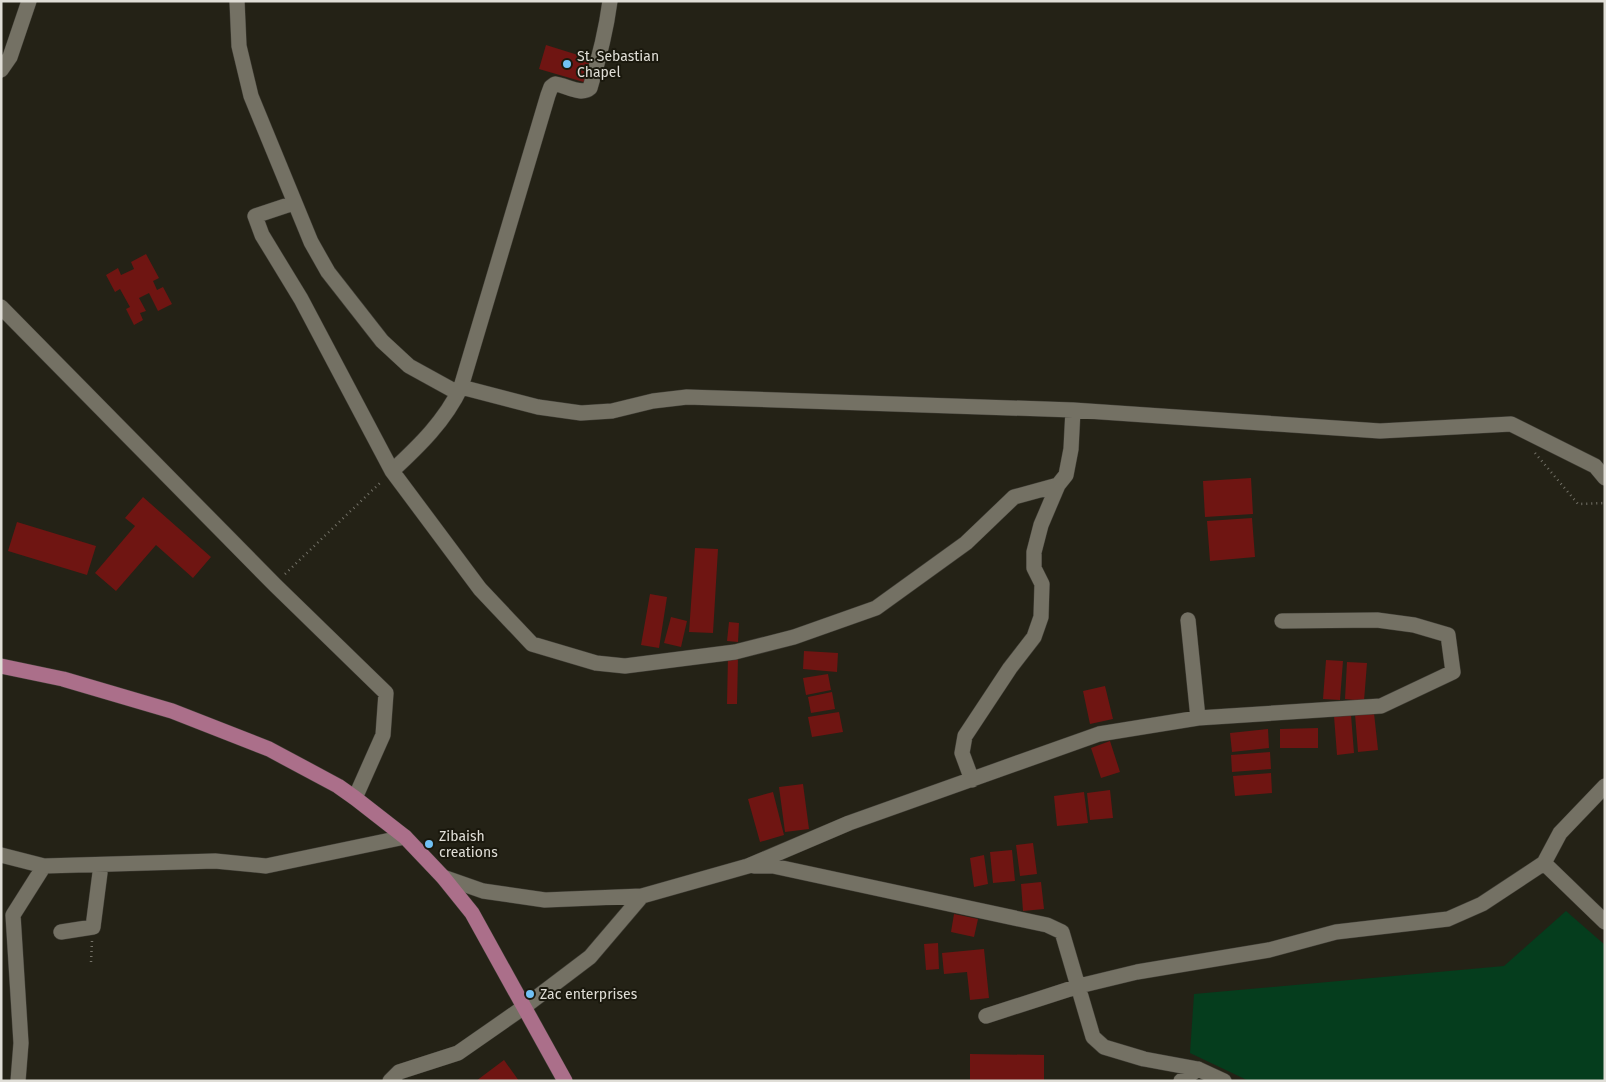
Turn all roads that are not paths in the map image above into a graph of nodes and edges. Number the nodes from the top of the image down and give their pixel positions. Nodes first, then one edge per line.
1 (29, 1) edge
2 (237, 1) edge
3 (610, 1) edge
4 (1, 70) edge
5 (294, 203) junction
6 (1, 307) edge
7 (460, 390) junction
8 (1073, 410) junction
9 (392, 471) junction
10 (1605, 478) edge
11 (1058, 486) junction
12 (1188, 620) dead end
13 (1282, 622) dead end
14 (1, 666) edge
15 (1198, 718) junction
16 (972, 780) junction
17 (1605, 786) edge
18 (355, 798) junction
19 (405, 837) junction
20 (1, 855) edge
21 (1544, 863) junction
22 (101, 865) junction
23 (44, 866) junction
24 (748, 866) junction
25 (443, 877) junction
26 (642, 896) junction
27 (1605, 922) edge
28 (61, 932) dead end
29 (1079, 986) junction
30 (524, 1008) junction
31 (986, 1016) dead end
32 (1198, 1069) junction
33 (18, 1081) edge
34 (390, 1081) edge
35 (565, 1081) edge
36 (1181, 1081) edge
37 (1224, 1081) edge

1 - 4 street
2 - 5 street
3 - 7 street
5 - 7 street
5 - 9 street
6 - 18 street
7 - 8 street
7 - 9 street
8 - 10 street
8 - 11 street
9 - 11 street
11 - 16 street
12 - 15 street
13 - 15 street
14 - 18 main road
15 - 16 street
16 - 24 street
17 - 21 street
18 - 19 main road
19 - 22 street
19 - 25 main road
20 - 23 street
21 - 27 street
21 - 29 street
22 - 23 street
22 - 28 street
23 - 33 street
24 - 26 street
24 - 29 street
25 - 26 street
25 - 30 main road
26 - 30 street
29 - 31 street
29 - 32 street
30 - 34 street
30 - 35 main road
32 - 36 street
32 - 37 street

